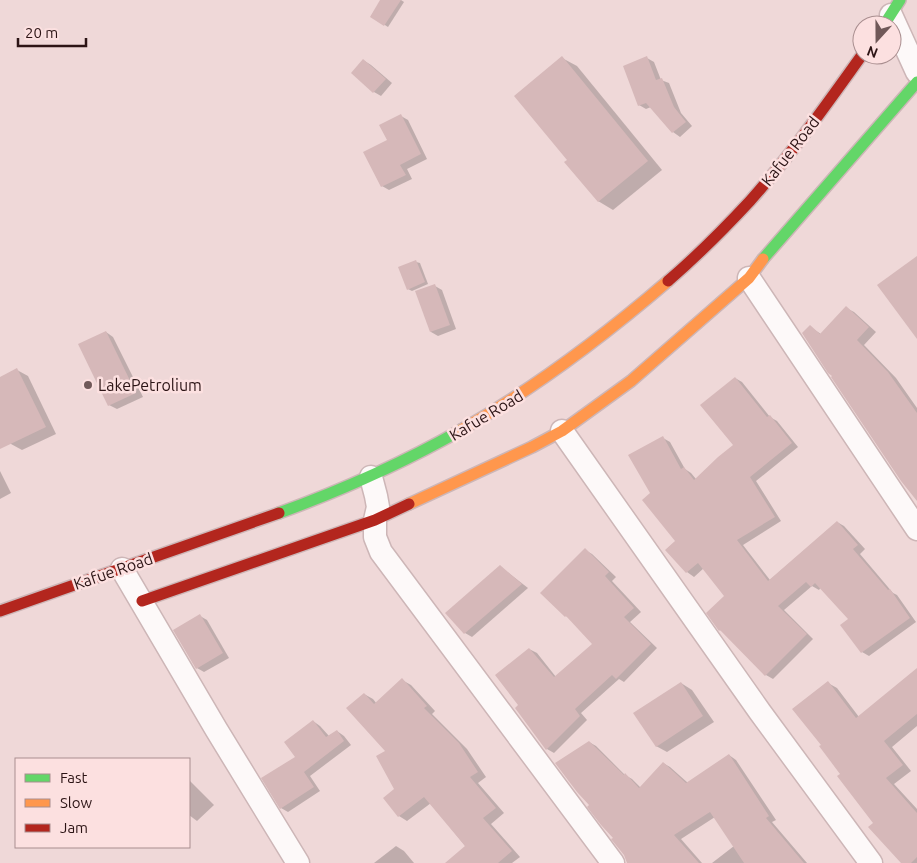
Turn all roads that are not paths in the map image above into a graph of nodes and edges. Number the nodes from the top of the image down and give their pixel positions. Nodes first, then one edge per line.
1 (892, 13) edge
2 (855, 65) edge
3 (917, 72) edge
4 (917, 82) edge
5 (749, 278) junction
6 (562, 430) junction
7 (371, 477) junction
8 (374, 520) junction
9 (917, 529) edge
10 (122, 568) junction
11 (142, 601) junction
12 (0, 611) edge
13 (298, 863) edge
14 (613, 863) edge
15 (871, 863) edge

1 - 3 street
2 - 7 main road, Kafue Road
4 - 5 main road
5 - 6 main road
5 - 9 street
6 - 8 main road
6 - 15 street
7 - 8 street
7 - 10 main road, Kafue Road
8 - 11 main road
8 - 14 street
10 - 11 street
10 - 12 main road, Kafue Road
11 - 13 street

